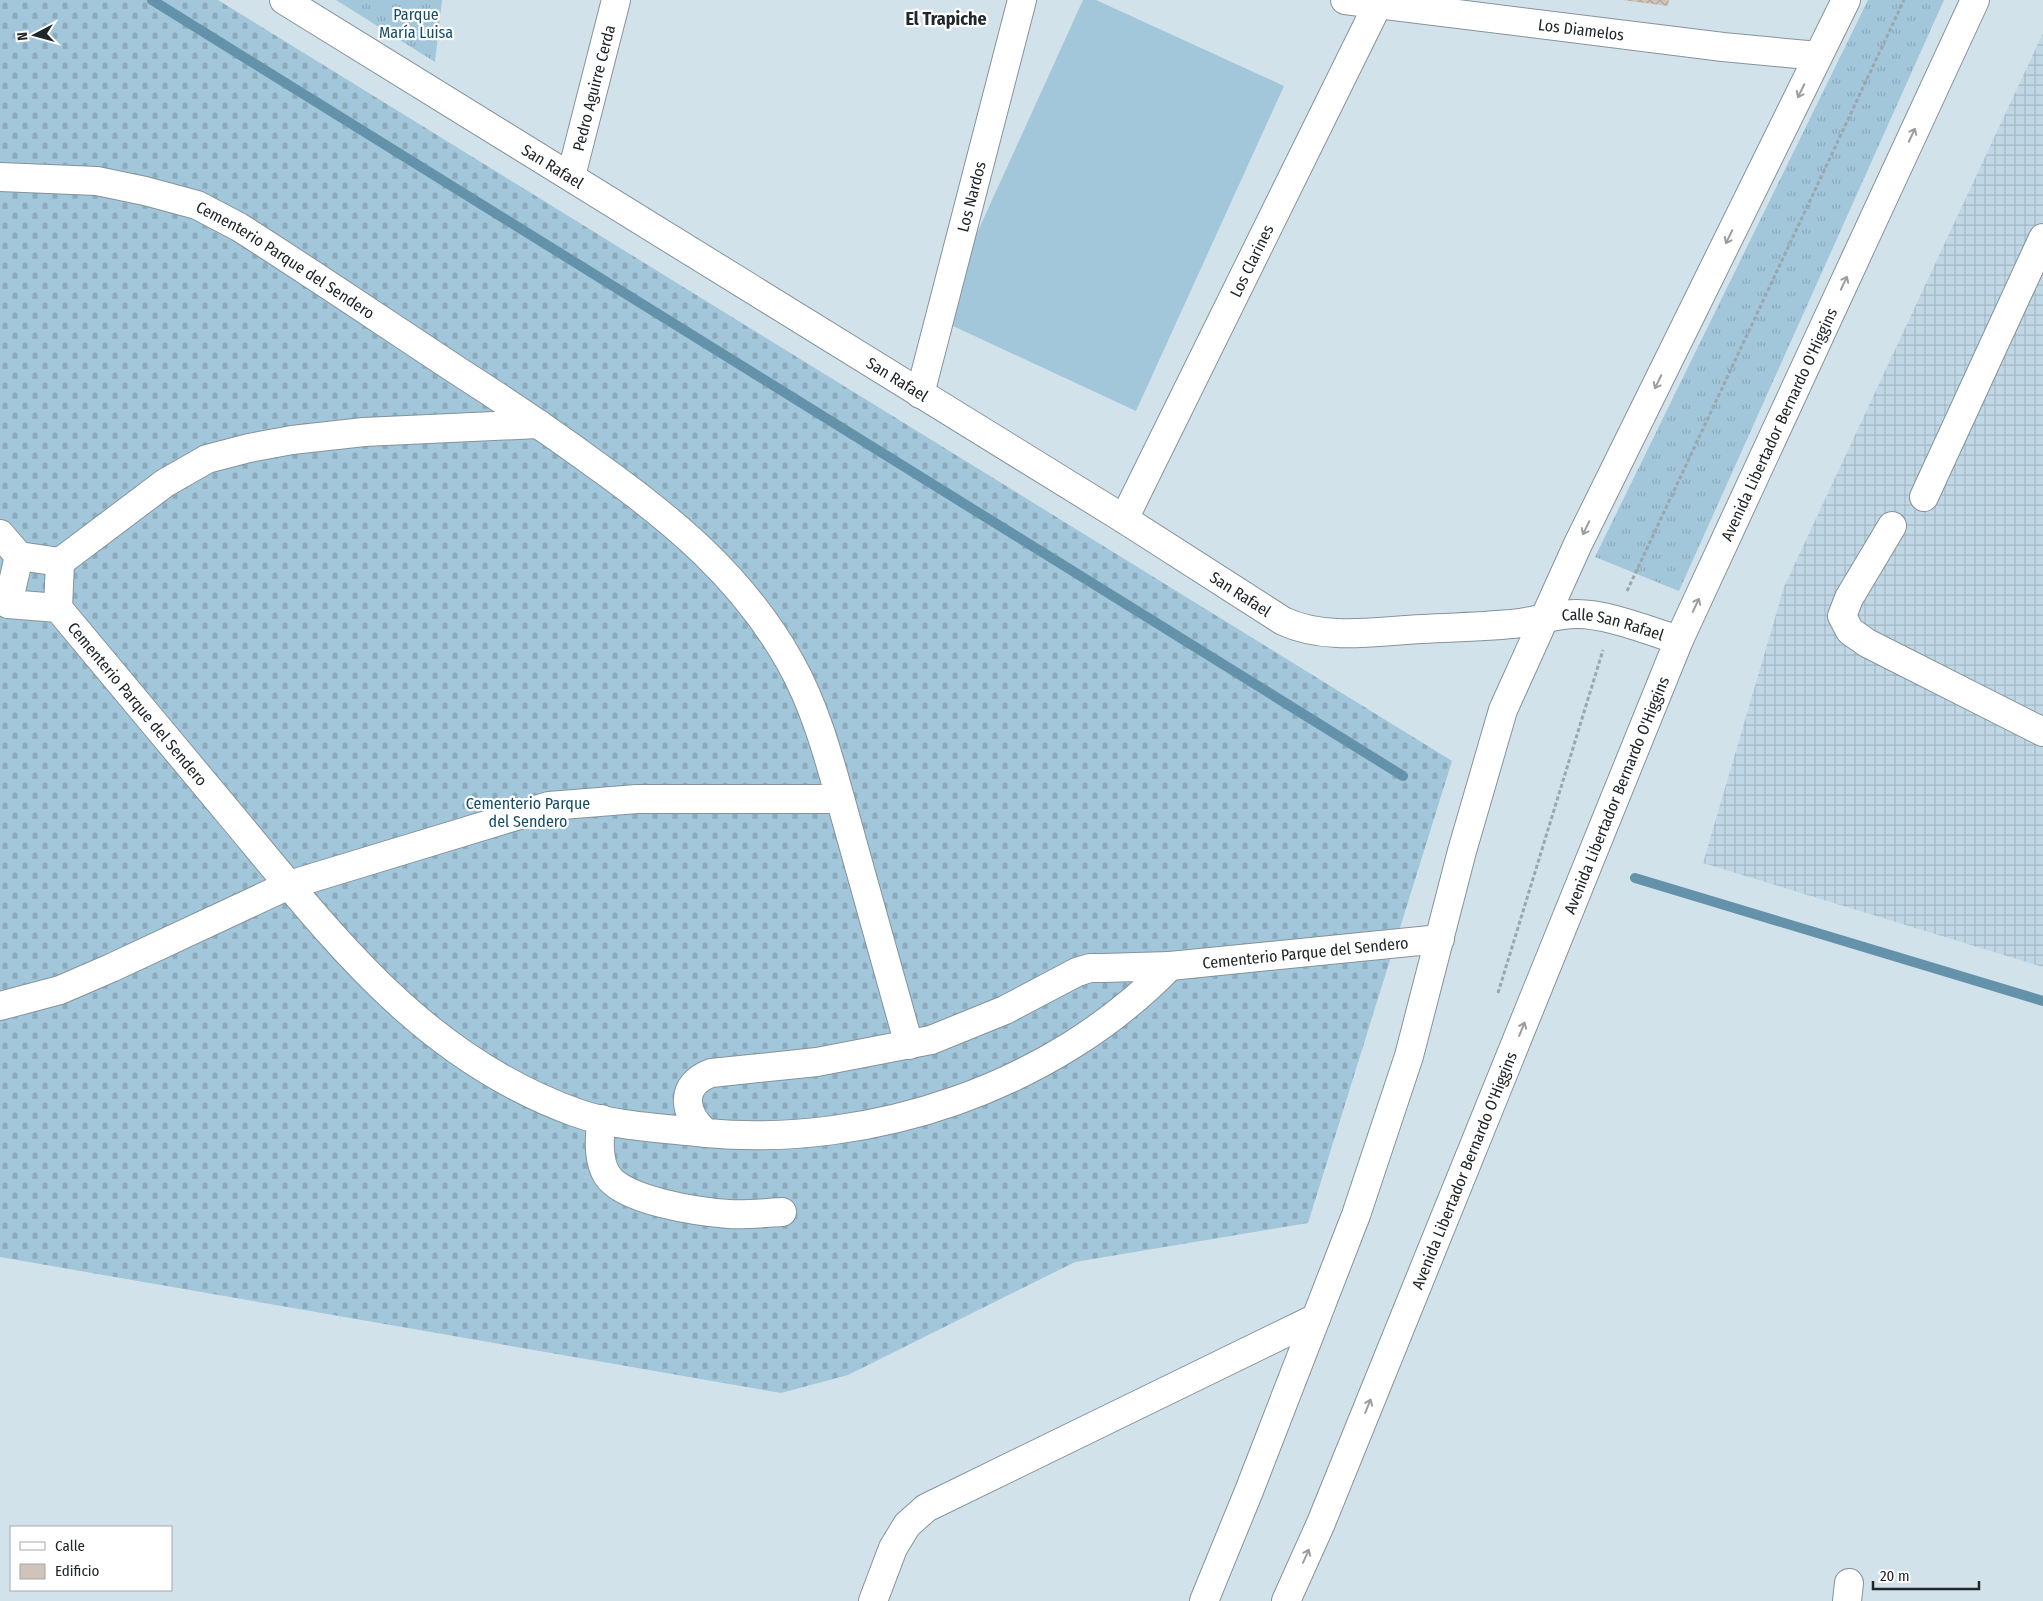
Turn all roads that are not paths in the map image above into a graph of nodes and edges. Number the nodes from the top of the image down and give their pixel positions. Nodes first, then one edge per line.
1 (284, 0) edge
2 (616, 0) edge
3 (1022, 0) edge
4 (1345, 0) edge
5 (1846, 0) edge
6 (1975, 0) edge
7 (1378, 4) junction
8 (1818, 56) junction
9 (570, 176) junction
10 (0, 177) edge
11 (2043, 238) edge
12 (920, 394) junction
13 (539, 424) junction
14 (1924, 497) dead end
15 (1124, 519) junction
16 (1892, 526) dead end
17 (0, 534) edge
18 (19, 556) junction
19 (60, 562) junction
20 (4, 607) edge
21 (58, 608) junction
22 (1546, 617) junction
23 (1679, 640) junction
24 (2043, 732) edge
25 (840, 799) junction
26 (289, 885) junction
27 (1440, 939) junction
28 (1170, 966) junction
29 (0, 1006) edge
30 (909, 1045) junction
31 (601, 1119) junction
32 (706, 1132) junction
33 (782, 1212) dead end
34 (1316, 1318) junction
35 (873, 1601) edge
36 (1204, 1601) edge
37 (1286, 1601) edge

1 - 9 main road, San Rafael
2 - 9 main road, Pedro Aguirre Cerda
3 - 12 main road, Los Nardos
4 - 7 main road, Los Diamelos
5 - 8 main road
23 -> 6 main road, Avenida Libertador Bernardo O'Higgins
7 - 8 main road, Los Diamelos
7 - 15 main road, Los Clarines
8 -> 22 main road
9 - 12 main road, San Rafael
10 - 13 main road, Cementerio Parque del Sendero
11 - 14 main road
12 - 15 main road, San Rafael
13 - 19 main road
13 - 25 main road, Cementerio Parque del Sendero
15 - 22 main road, San Rafael
16 - 24 main road
17 - 18 main road
18 - 19 main road
18 - 20 main road, Cementerio Parque del Sendero
19 - 21 main road
20 - 21 main road, Cementerio Parque del Sendero
21 - 26 main road, Cementerio Parque del Sendero
22 - 23 main road, Calle San Rafael
22 - 27 main road
37 -> 23 main road, Avenida Libertador Bernardo O'Higgins
25 - 26 main road
25 - 30 main road, Cementerio Parque del Sendero
26 - 29 main road
26 - 31 main road, Cementerio Parque del Sendero
27 - 28 main road, Cementerio Parque del Sendero
27 - 34 main road
28 - 30 main road, Cementerio Parque del Sendero
28 - 32 main road, Cementerio Parque del Sendero
30 - 32 main road, Cementerio Parque del Sendero
31 - 32 main road, Cementerio Parque del Sendero
31 - 33 main road
34 - 35 main road
34 - 36 main road

